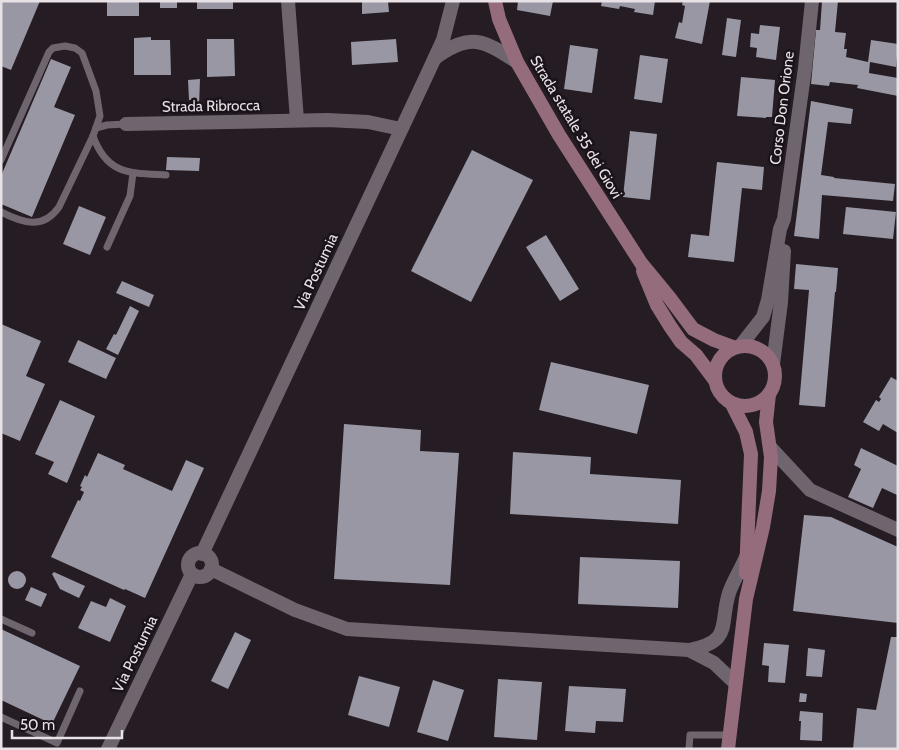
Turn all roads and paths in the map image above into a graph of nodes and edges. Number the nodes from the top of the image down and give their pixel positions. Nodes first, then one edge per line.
1 (288, 1) edge
2 (452, 1) edge
3 (495, 1) edge
4 (812, 1) edge
5 (435, 58) junction
6 (517, 62) junction
7 (297, 120) junction
8 (126, 124) joint
9 (96, 128) junction
10 (401, 129) junction
11 (93, 136) junction
12 (1, 160) edge
13 (133, 173) junction
14 (166, 175) dead end
15 (1, 212) edge
16 (784, 219) junction
17 (107, 247) dead end
18 (641, 263) junction
19 (737, 346) junction
20 (773, 364) junction
21 (714, 379) junction
22 (769, 394) junction
23 (732, 404) junction
24 (749, 441) junction
25 (770, 447) junction
26 (771, 469) junction
27 (797, 476) junction
28 (898, 530) edge
29 (202, 554) junction
30 (746, 558) junction
31 (211, 569) junction
32 (192, 574) junction
33 (746, 599) junction
34 (1, 619) edge
35 (32, 633) dead end
36 (689, 650) junction
37 (735, 683) junction
38 (80, 692) dead end
39 (1, 717) edge
40 (729, 742) edge
41 (55, 746) edge
42 (108, 749) edge
43 (689, 749) edge

1 - 7 street
2 - 5 street, Via Postumia
3 - 6 main road, Strada statale 35 dei Giovi
4 - 16 street, Corso Don Orione
5 - 6 street
5 - 10 street, Via Postumia
6 - 18 main road, Strada statale 35 dei Giovi
7 - 8 street, Strada Ribrocca
7 - 10 street, Strada Ribrocca
8 - 9 lane
9 - 11 lane
9 - 12 lane
10 - 29 street, Via Postumia
11 - 13 lane
11 - 15 lane
13 - 14 lane
13 - 17 lane
16 - 19 street, Corso Don Orione
16 - 20 street, Corso Don Orione
18 - 19 main road, Strada statale 35 dei Giovi
18 - 21 main road, Strada statale 35 dei Giovi
19 - 20 main road
19 - 21 main road
20 - 22 main road
21 - 23 main road
22 - 23 main road
22 - 25 main road
23 - 24 main road
24 - 26 main road
24 - 30 main road
25 - 26 main road
25 - 27 street
26 - 27 street
26 - 33 main road
27 - 28 street
29 - 31 street
29 - 32 street
30 - 33 main road
30 - 36 street
31 - 32 street
31 - 36 street
32 - 42 street, Via Postumia
33 - 37 main road
34 - 35 lane
36 - 37 street
37 - 40 main road
38 - 41 lane
39 - 41 lane
40 - 43 lane

